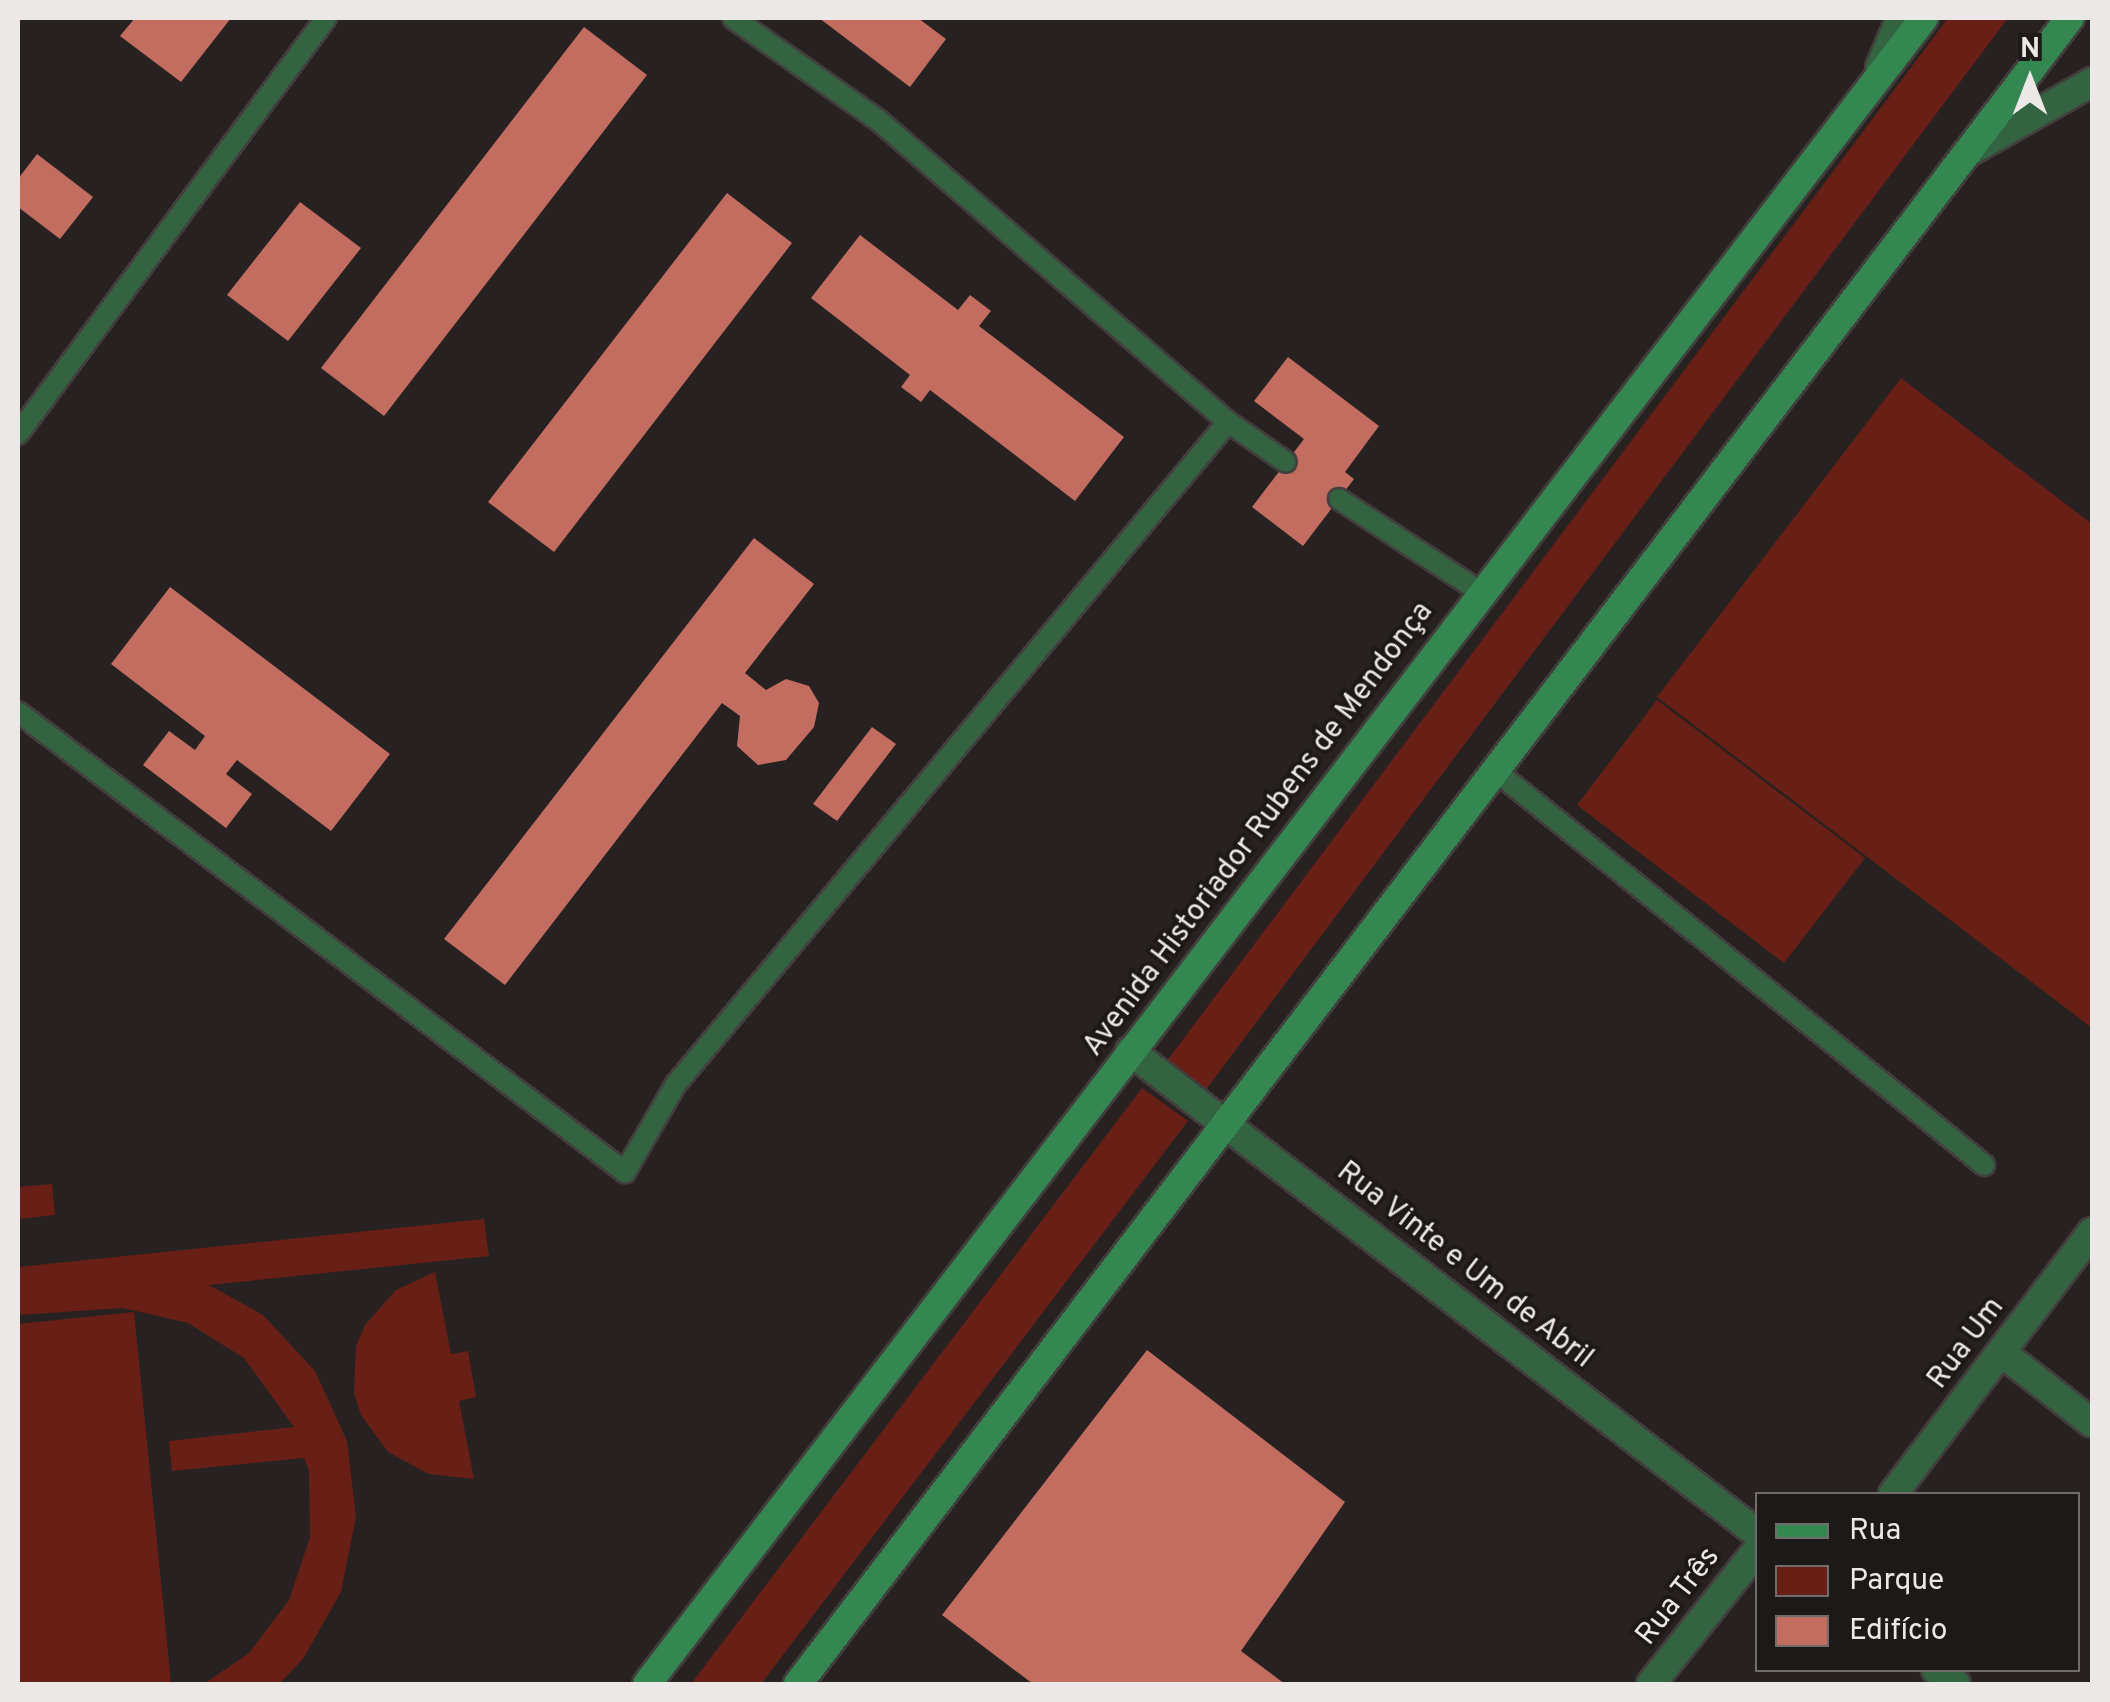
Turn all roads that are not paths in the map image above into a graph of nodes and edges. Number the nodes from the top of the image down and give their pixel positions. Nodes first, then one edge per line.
1 (326, 18) edge
2 (733, 18) edge
3 (1901, 18) edge
4 (1924, 18) edge
5 (2070, 18) edge
6 (2092, 82) edge
7 (1873, 84) junction
8 (1965, 154) junction
9 (1228, 422) junction
10 (18, 434) edge
11 (1286, 462) dead end
12 (1339, 499) dead end
13 (1482, 593) junction
14 (18, 712) edge
15 (1496, 772) junction
16 (1130, 1050) junction
17 (1226, 1124) junction
18 (1984, 1164) dead end
19 (2092, 1232) edge
20 (2000, 1352) junction
21 (2092, 1423) edge
22 (1894, 1492) edge
23 (1755, 1532) edge
24 (1755, 1553) edge
25 (647, 1684) edge
26 (798, 1684) edge
27 (1651, 1684) edge

1 - 10 lane
2 - 9 lane
3 - 7 street
4 - 7 main road, Avenida Historiador Rubens de Mendonça
5 - 8 main road
6 - 8 street
7 - 13 main road, Avenida Historiador Rubens de Mendonça
8 - 15 main road
9 - 11 lane
9 - 14 lane
12 - 13 lane
13 - 16 main road, Avenida Historiador Rubens de Mendonça
15 - 17 main road
15 - 18 lane
16 - 17 street, Rua Vinte e Um de Abril
16 - 25 main road, Avenida Historiador Rubens de Mendonça
17 - 23 street, Rua Vinte e Um de Abril
17 - 26 main road
19 - 20 street, Rua Um
20 - 21 street
20 - 22 street, Rua Um
24 - 27 street, Rua Três

